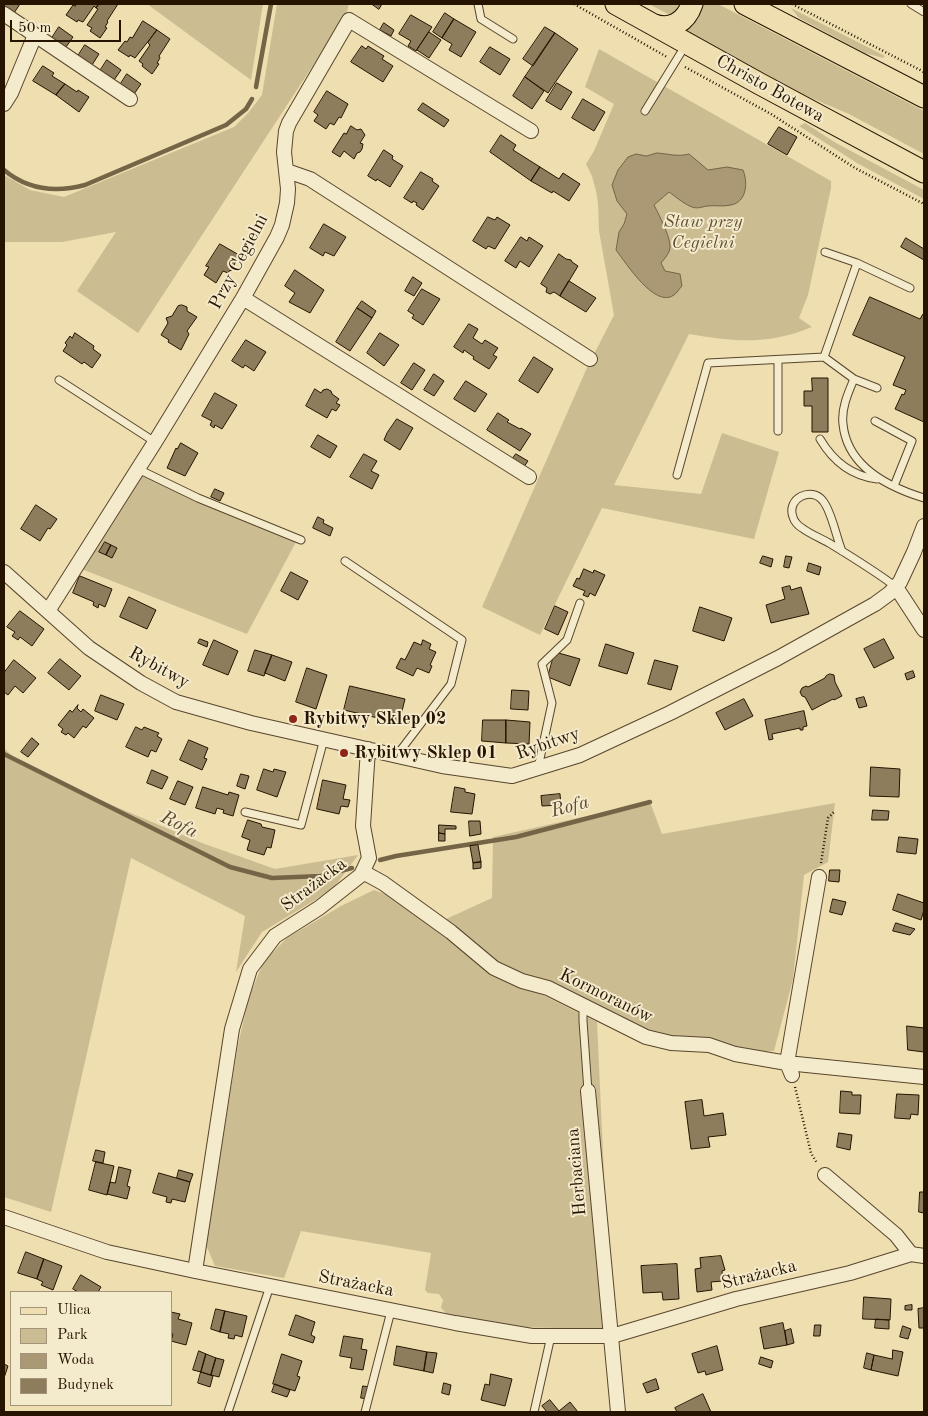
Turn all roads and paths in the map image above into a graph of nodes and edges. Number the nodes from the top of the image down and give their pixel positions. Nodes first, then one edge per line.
1 (478, 4) edge
2 (574, 4) edge
3 (616, 4) edge
4 (692, 4) edge
5 (745, 4) edge
6 (792, 4) edge
7 (911, 4) edge
8 (924, 12) edge
9 (4, 14) edge
10 (650, 22) junction
11 (35, 35) junction
12 (513, 39) dead end
13 (686, 43) junction
14 (676, 62) junction
15 (924, 72) edge
16 (924, 97) edge
17 (130, 99) dead end
18 (4, 104) edge
19 (645, 110) dead end
20 (531, 131) dead end
21 (287, 171) junction
22 (924, 172) edge
23 (924, 204) edge
24 (825, 252) dead end
25 (856, 263) junction
26 (910, 288) dead end
27 (243, 298) junction
28 (824, 357) junction
29 (590, 359) dead end
30 (778, 360) junction
31 (854, 379) junction
32 (59, 380) dead end
33 (878, 388) dead end
34 (876, 421) dead end
35 (778, 431) dead end
36 (820, 439) dead end
37 (155, 442) junction
38 (138, 469) junction
39 (677, 475) dead end
40 (529, 476) dead end
41 (878, 479) junction
42 (894, 486) junction
43 (924, 498) edge
44 (924, 526) edge
45 (301, 540) dead end
46 (842, 551) junction
47 (919, 555) edge
48 (345, 561) dead end
49 (4, 572) edge
50 (896, 587) junction
51 (580, 604) dead end
52 (48, 610) junction
53 (924, 630) edge
54 (324, 738) junction
55 (368, 749) junction
56 (397, 756) junction
57 (538, 768) junction
58 (245, 812) dead end
59 (834, 812) dead end
60 (363, 872) junction
61 (819, 876) joint
62 (584, 1005) junction
63 (789, 1069) junction
64 (924, 1077) edge
65 (588, 1091) joint
66 (825, 1175) joint
67 (4, 1216) edge
68 (918, 1255) edge
69 (195, 1271) junction
70 (270, 1286) junction
71 (391, 1311) junction
72 (551, 1336) junction
73 (612, 1336) junction
74 (228, 1412) edge
75 (365, 1412) edge
76 (534, 1412) edge
77 (618, 1412) edge

1 - 12 lane
2 - 14 path
3 - 10 main road, Christo Botewa
4 - 10 main road
5 - 16 main road
6 - 15 path
7 - 8 lane
9 - 11 street
10 - 13 main road, Christo Botewa
11 - 17 street
11 - 18 street
13 - 14 lane
13 - 22 main road, Christo Botewa
14 - 19 lane
14 - 23 path
20 - 21 street, Przy Cegielni
21 - 27 street, Przy Cegielni
21 - 29 street
24 - 25 lane
25 - 26 lane
25 - 28 lane
27 - 37 street, Przy Cegielni
27 - 40 street
28 - 30 lane
28 - 31 lane
30 - 35 lane
30 - 39 lane
31 - 33 lane
31 - 41 lane
32 - 37 lane
34 - 42 lane
36 - 41 lane
37 - 38 street, Przy Cegielni
38 - 45 lane
38 - 52 street, Przy Cegielni
41 - 42 lane
42 - 43 lane
44 - 47 street, Rybitwy
46 - 46 lane
46 - 50 lane
47 - 50 street, Rybitwy
48 - 56 lane
49 - 52 street, Rybitwy
50 - 53 street
50 - 57 street, Rybitwy
51 - 57 lane
52 - 54 street, Rybitwy
54 - 55 street, Rybitwy
54 - 58 lane
55 - 56 street, Rybitwy
55 - 60 street, Strażacka
56 - 57 street, Rybitwy
59 - 61 path
60 - 62 street, Kormoranów
60 - 69 street, Strażacka
61 - 63 street
62 - 63 street, Kormoranów
62 - 65 lane, Herbaciana
63 - 64 street, Kormoranów
63 - 66 path
65 - 73 street, Herbaciana
66 - 68 street, Strażacka
67 - 69 street, Strażacka
68 - 73 street, Strażacka
69 - 70 street, Strażacka
70 - 71 street, Strażacka
70 - 74 lane
71 - 72 street, Strażacka
71 - 75 lane
72 - 73 street, Strażacka
72 - 76 lane
73 - 77 street, Herbaciana

